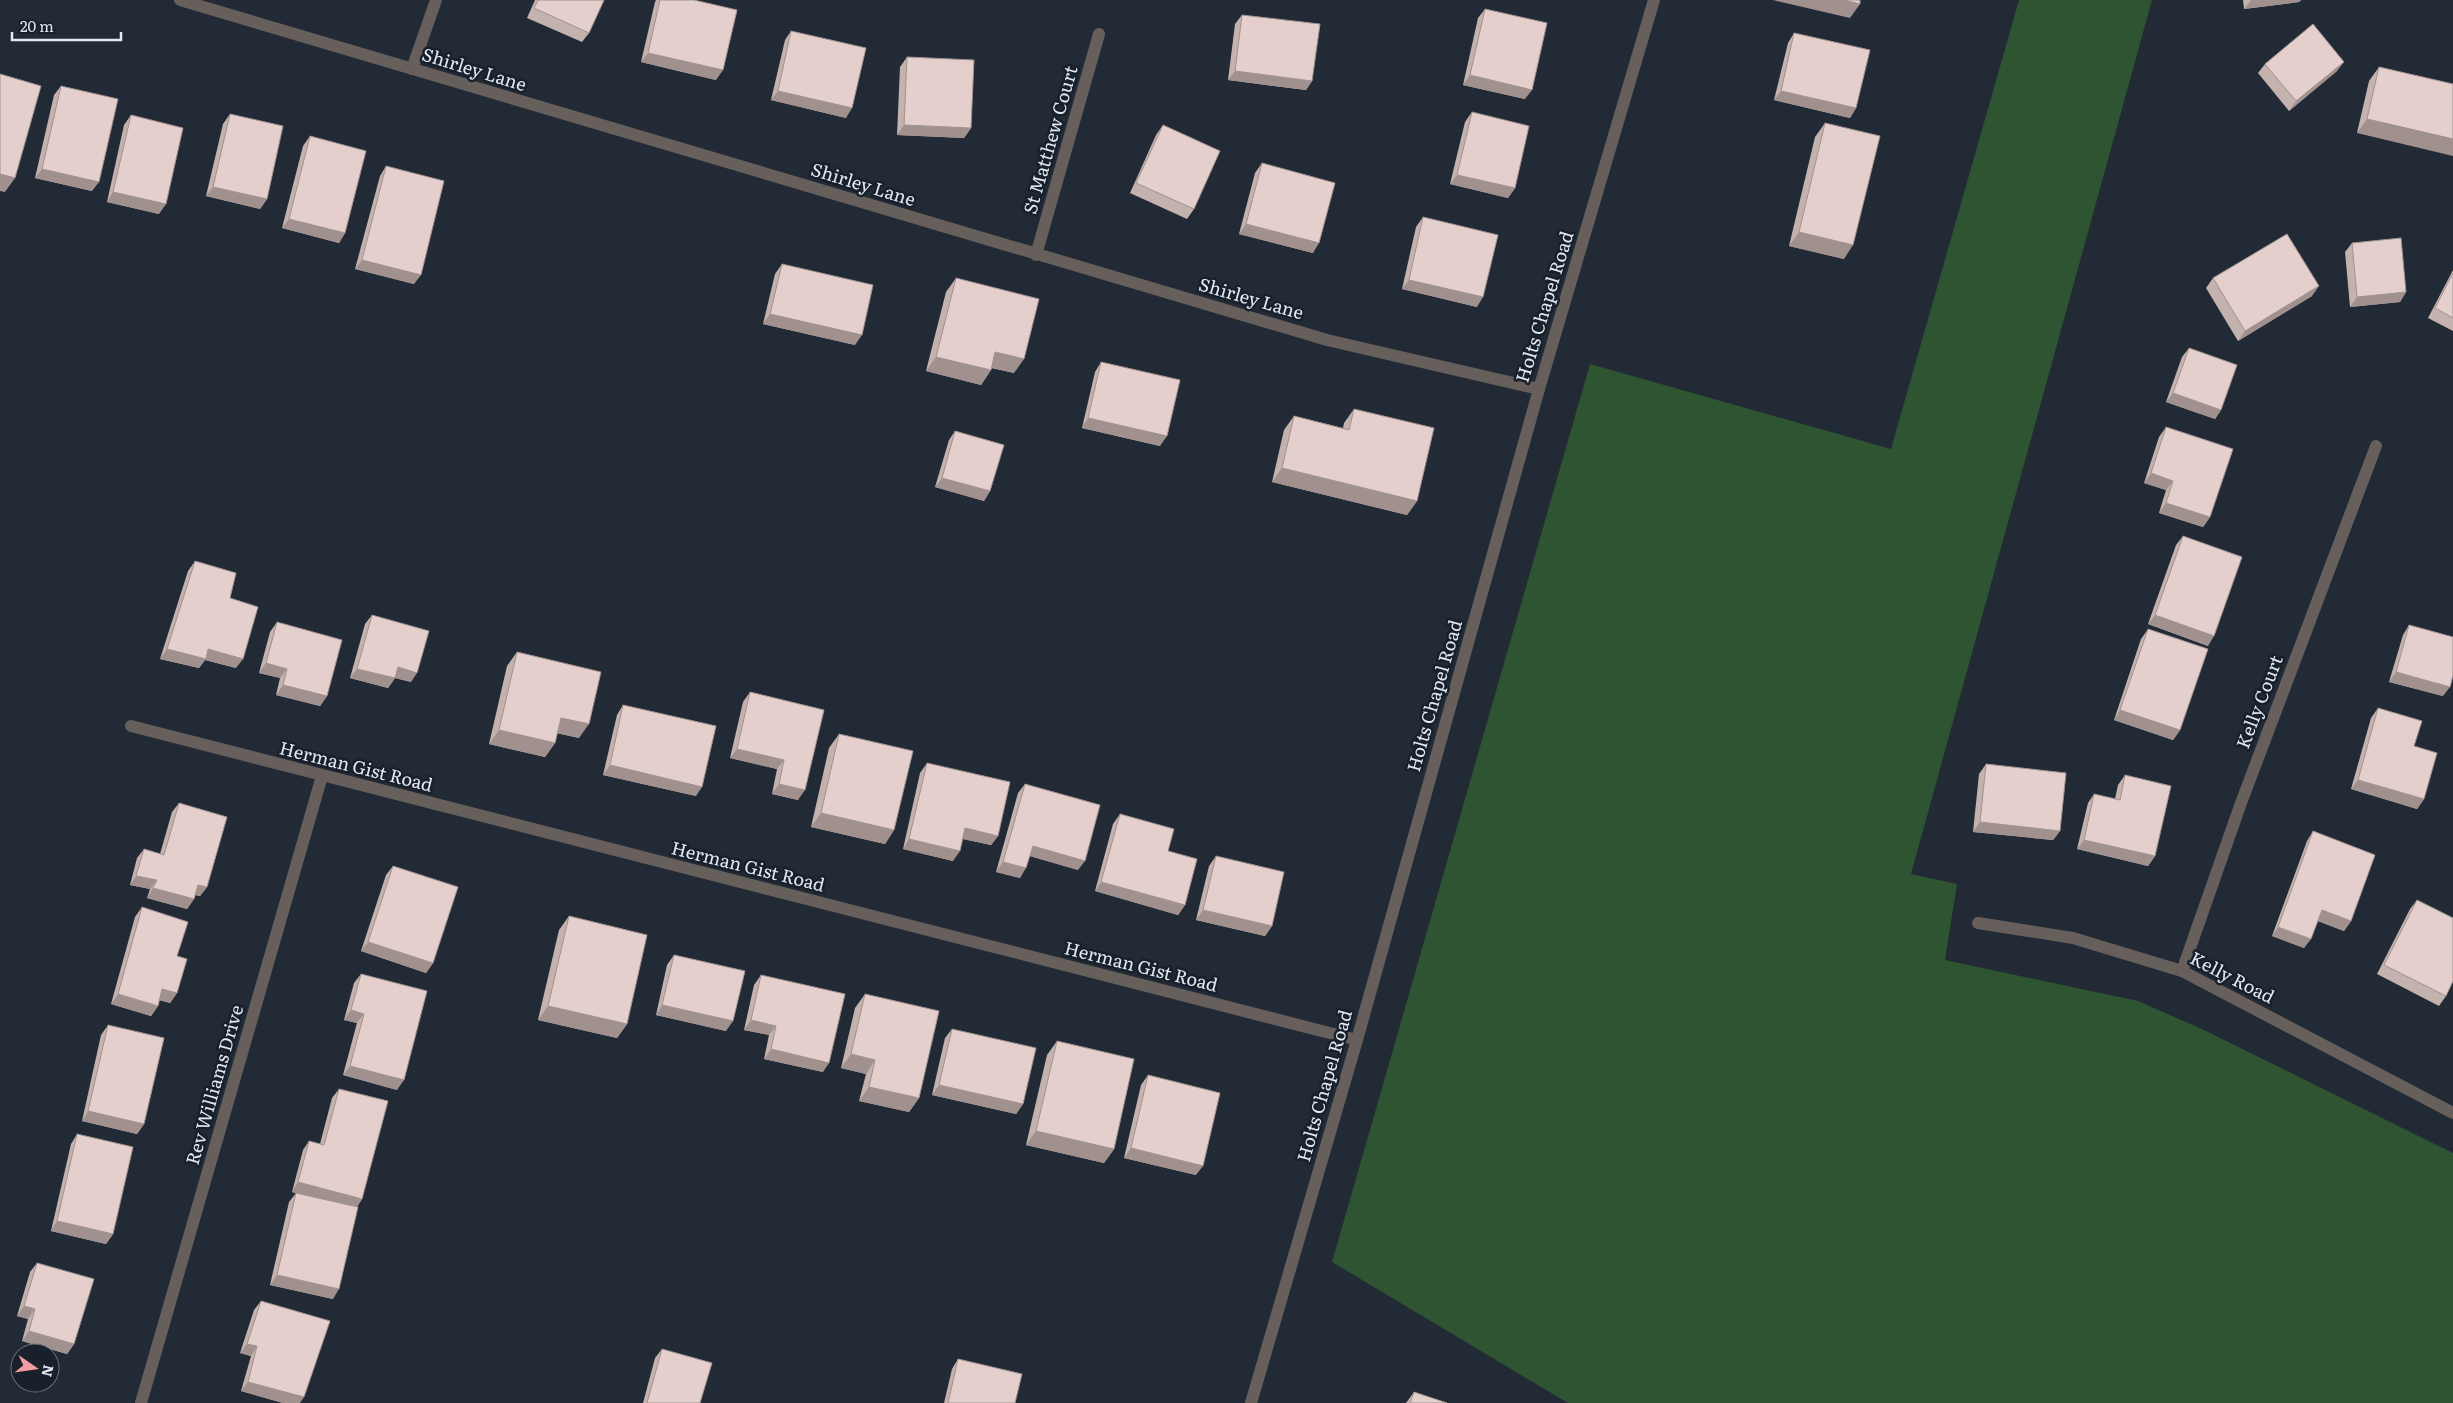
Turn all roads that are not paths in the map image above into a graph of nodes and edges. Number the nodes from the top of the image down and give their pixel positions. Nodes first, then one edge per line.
1 (180, 0) edge
2 (436, 0) edge
3 (1654, 0) edge
4 (1099, 34) dead end
5 (412, 69) junction
6 (1036, 255) junction
7 (1539, 389) junction
8 (2376, 446) dead end
9 (131, 726) dead end
10 (322, 776) junction
11 (1978, 923) dead end
12 (2182, 971) junction
13 (1357, 1040) junction
14 (2453, 1113) edge
15 (141, 1403) edge
16 (1251, 1403) edge

1 - 5 street, Shirley Lane
2 - 5 street
3 - 7 street, Holts Chapel Road
4 - 6 street, St Matthew Court
5 - 6 street, Shirley Lane
6 - 7 street, Shirley Lane
7 - 13 street, Holts Chapel Road
8 - 12 street, Kelly Court
9 - 10 street, Herman Gist Road
10 - 13 street, Herman Gist Road
10 - 15 street, Rev Williams Drive
11 - 12 street, Kelly Road
12 - 14 street, Kelly Road
13 - 16 street, Holts Chapel Road

